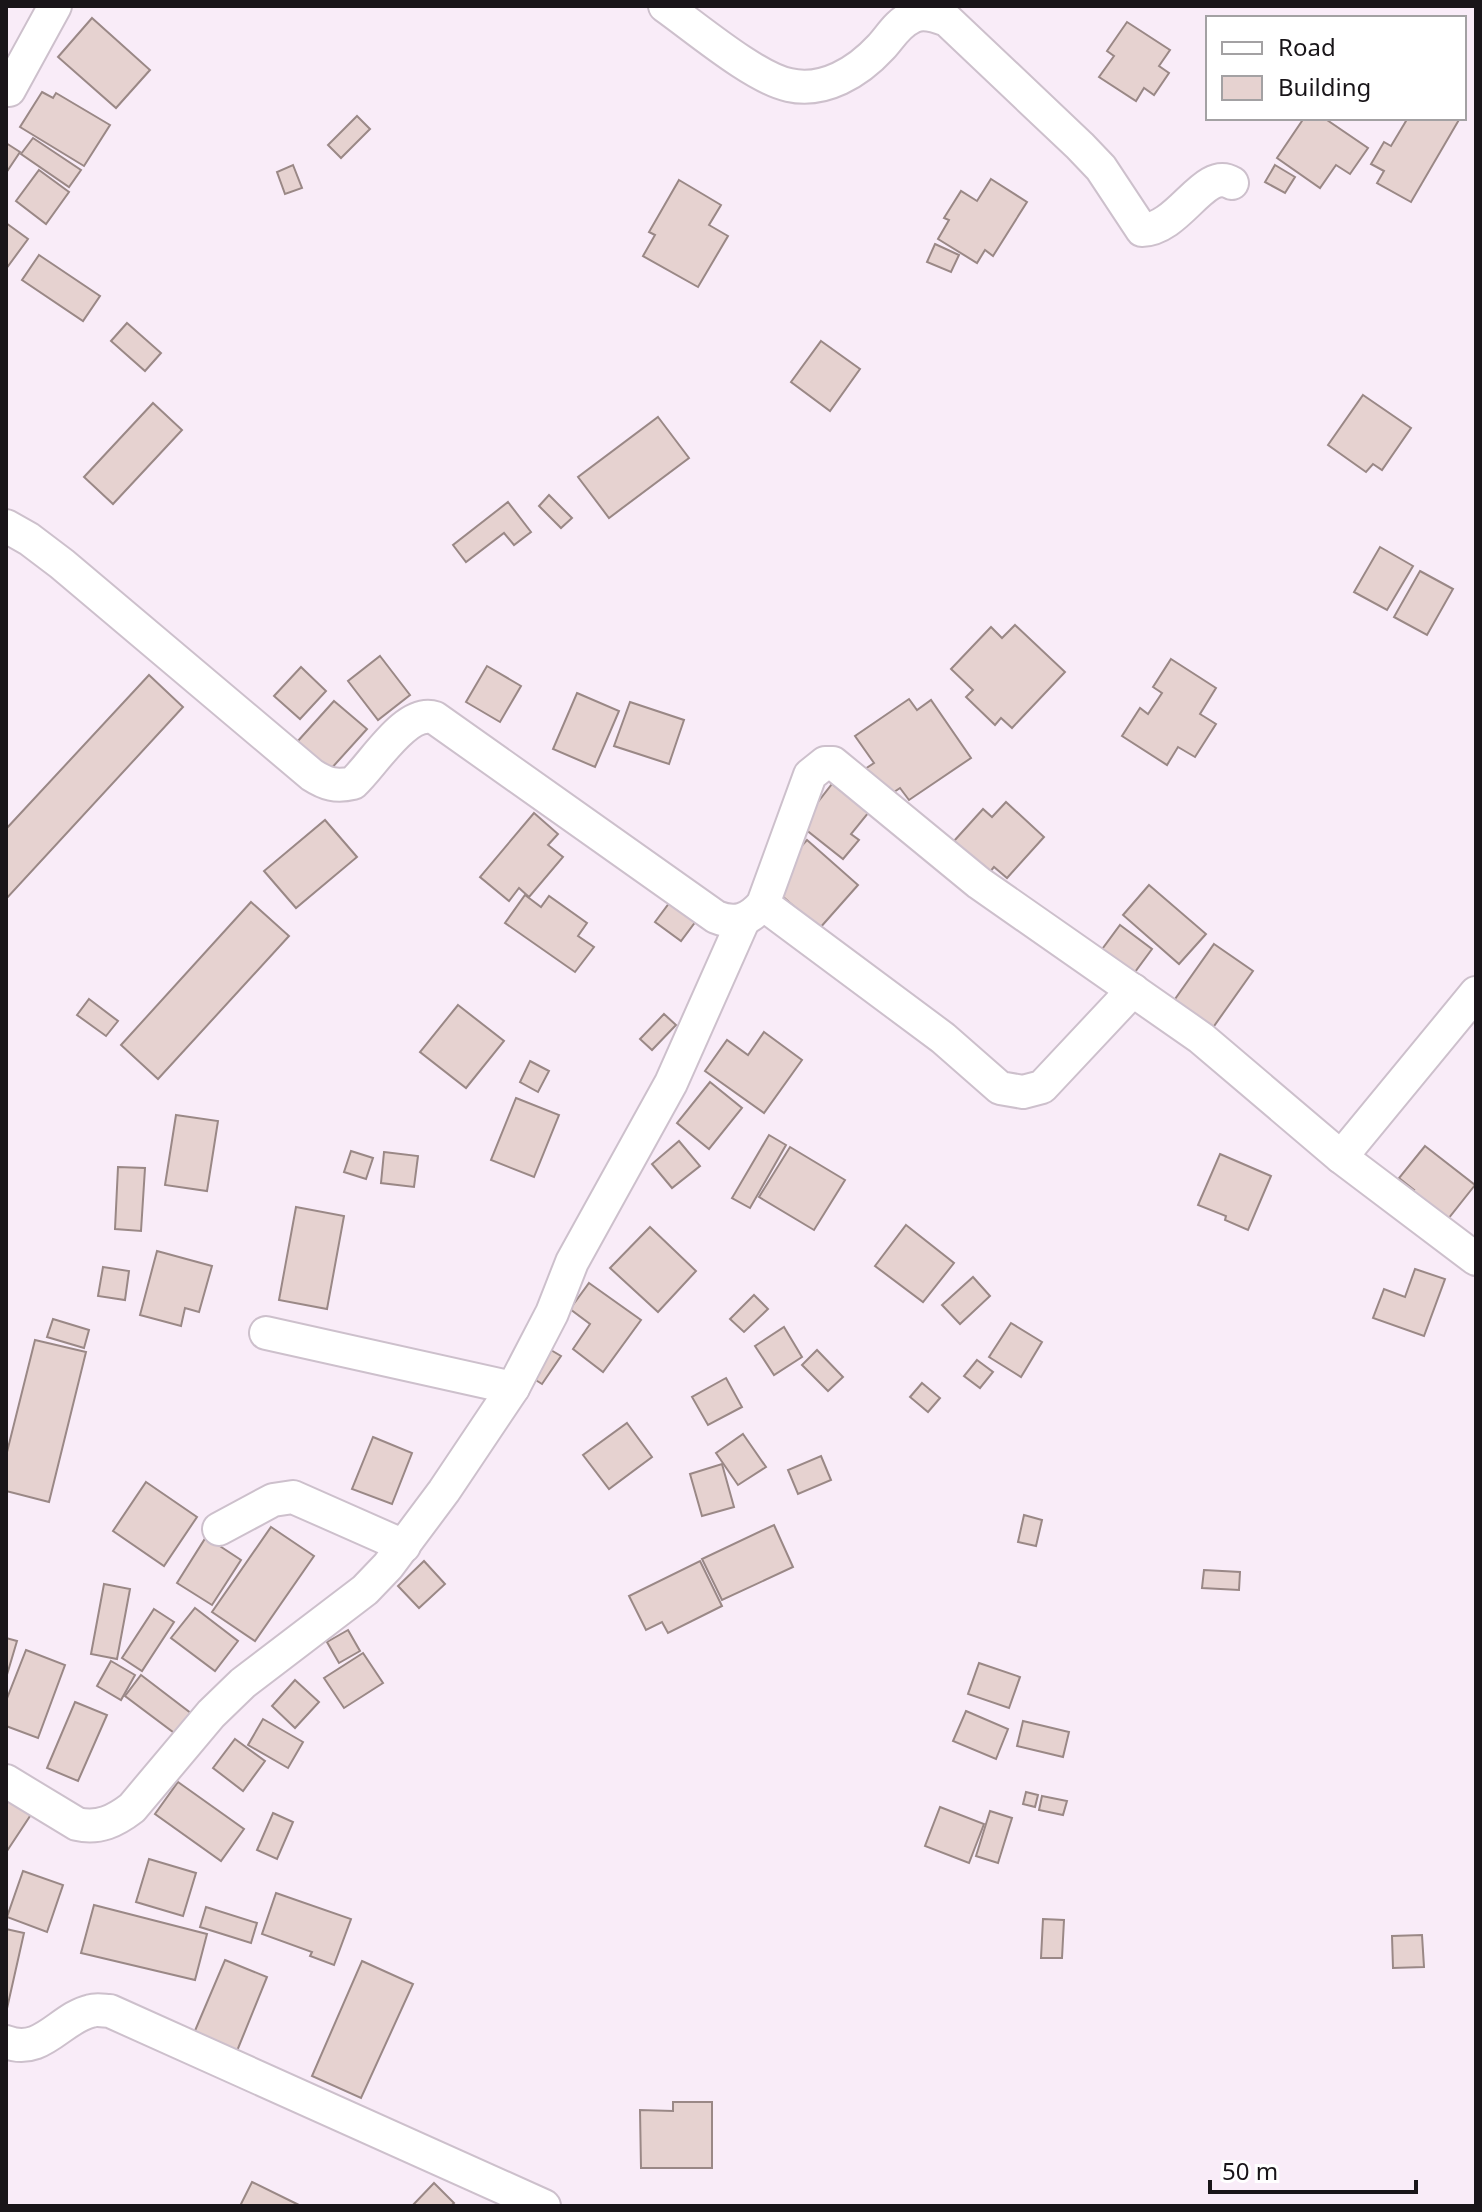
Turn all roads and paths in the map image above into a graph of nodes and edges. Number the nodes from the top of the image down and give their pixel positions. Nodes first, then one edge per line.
1 (55, 6) edge
2 (665, 6) edge
3 (9, 90) dead end
4 (1232, 183) dead end
5 (6, 526) edge
6 (753, 912) junction
7 (1133, 990) junction
8 (1476, 993) edge
9 (1341, 1157) junction
10 (1476, 1259) edge
11 (266, 1333) dead end
12 (513, 1388) junction
13 (219, 1529) dead end
14 (404, 1546) junction
15 (6, 1781) edge
16 (6, 2042) edge
17 (544, 2206) edge

1 - 3 street
2 - 4 street
5 - 6 street
6 - 7 street
6 - 7 street
6 - 12 street
7 - 9 street
8 - 9 street
9 - 10 street
11 - 12 street
12 - 14 street
13 - 14 street
14 - 15 street
16 - 17 street

